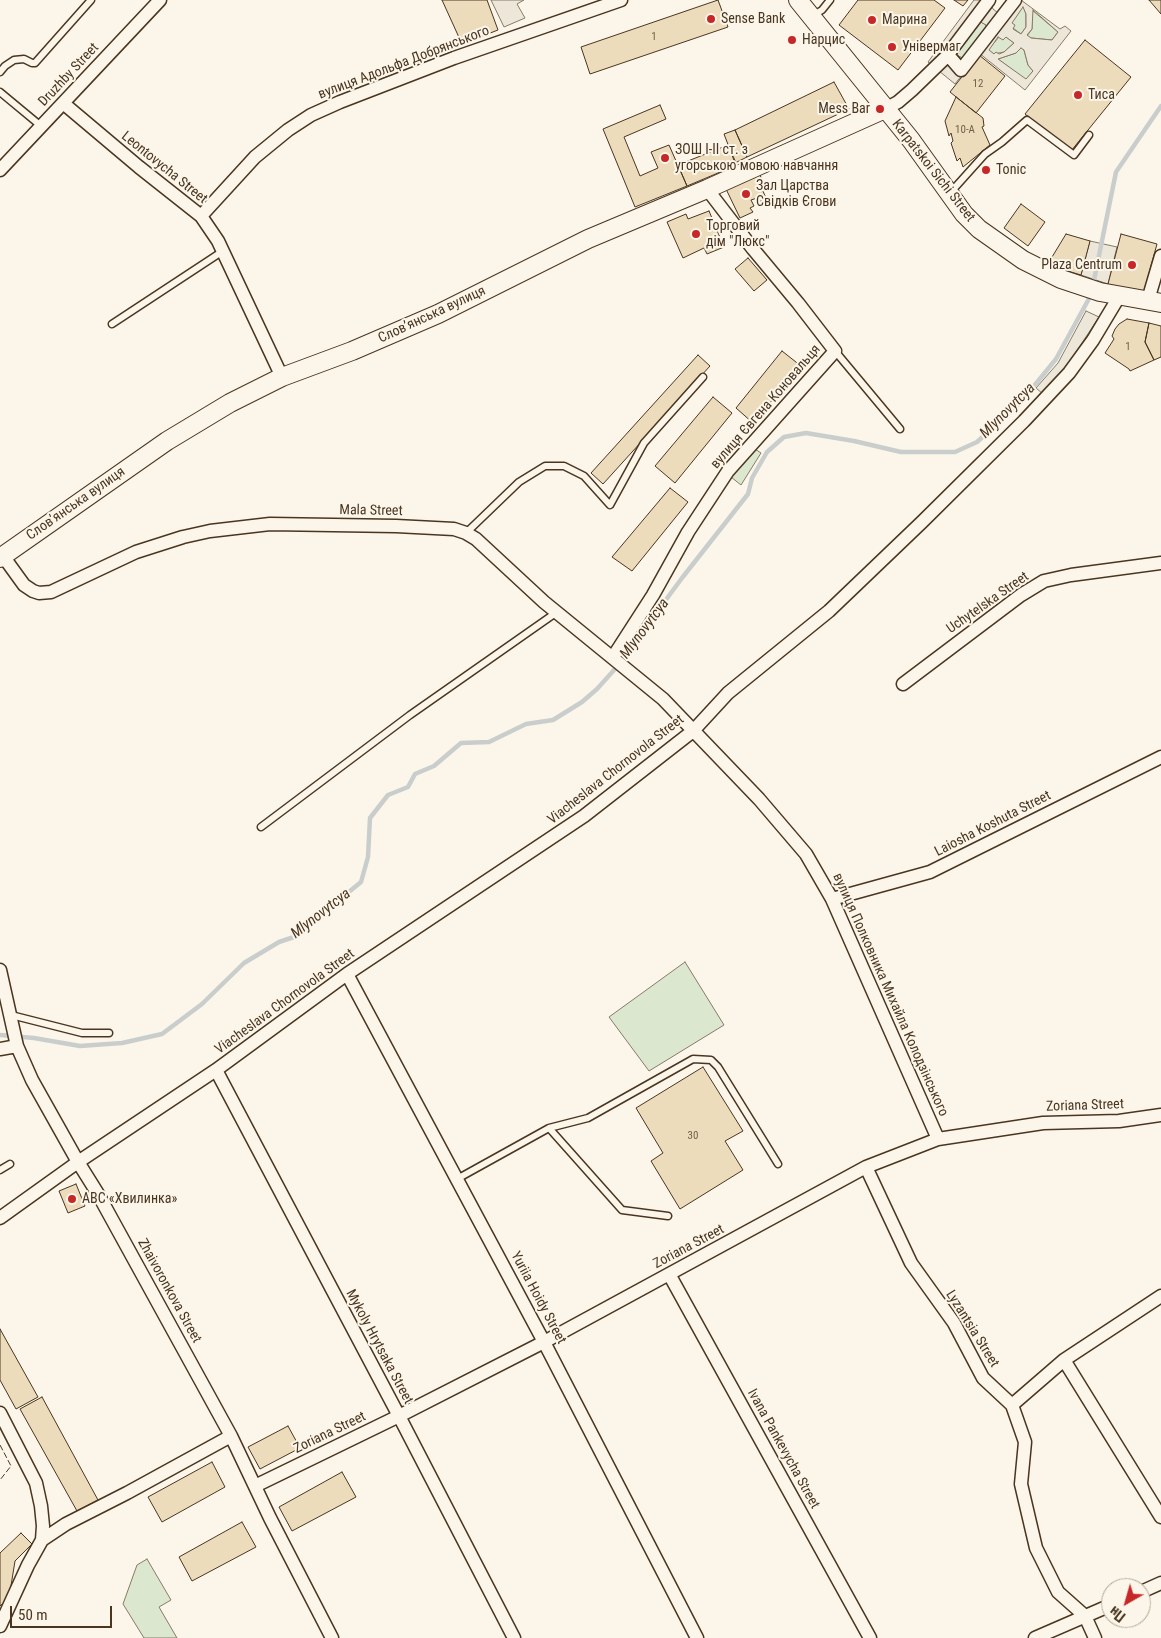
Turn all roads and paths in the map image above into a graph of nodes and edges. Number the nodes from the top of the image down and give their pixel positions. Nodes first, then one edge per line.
1 (91, 0) edge
2 (160, 0) edge
3 (621, 0) edge
4 (798, 0) edge
5 (830, 0) edge
6 (989, 0) edge
7 (1015, 0) edge
8 (811, 17) junction
9 (947, 56) junction
10 (0, 72) edge
11 (0, 92) edge
12 (63, 103) junction
13 (885, 109) junction
14 (41, 126) junction
15 (1089, 136) dead end
16 (0, 170) edge
17 (707, 189) junction
18 (949, 194) junction
19 (201, 216) junction
20 (223, 251) junction
21 (1161, 256) edge
22 (1120, 295) junction
23 (1155, 302) edge
24 (112, 324) dead end
25 (835, 351) junction
26 (282, 377) junction
27 (703, 377) dead end
28 (900, 430) dead end
29 (466, 533) junction
30 (1, 557) edge
31 (1161, 563) edge
32 (557, 612) junction
33 (612, 657) junction
34 (903, 684) dead end
35 (693, 731) junction
36 (1161, 757) edge
37 (261, 827) dead end
38 (832, 898) junction
39 (0, 970) edge
40 (348, 974) junction
41 (12, 1018) junction
42 (109, 1034) dead end
43 (17, 1046) junction
44 (0, 1049) edge
45 (216, 1070) junction
46 (1161, 1115) edge
47 (550, 1128) junction
48 (938, 1139) junction
49 (78, 1162) junction
50 (10, 1164) dead end
51 (778, 1164) dead end
52 (866, 1167) junction
53 (0, 1170) edge
54 (457, 1179) junction
55 (668, 1216) dead end
56 (0, 1218) edge
57 (669, 1274) junction
58 (1161, 1296) edge
59 (544, 1342) junction
60 (1064, 1360) junction
61 (1012, 1405) junction
62 (0, 1413) edge
63 (399, 1416) junction
64 (231, 1436) junction
65 (255, 1486) junction
66 (1161, 1517) edge
67 (42, 1540) junction
68 (1101, 1609) edge
69 (1086, 1616) junction
70 (1, 1622) edge
71 (332, 1638) edge
72 (514, 1638) edge
73 (697, 1638) edge
74 (870, 1638) edge
75 (1035, 1638) edge
76 (1095, 1638) edge

1 - 10 lane
2 - 12 street, Druzhby Street
3 - 19 street, вулиця Адольфа Добрянського
4 - 8 street
5 - 8 lane
6 - 9 street, Karpatskoi Sichi Street
7 - 9 street
8 - 13 street
9 - 13 street, Karpatskoi Sichi Street
11 - 14 lane
12 - 14 street, Druzhby Street
12 - 19 street, Leontovycha Street
13 - 17 street, Словʼянська вулиця
13 - 18 street, Karpatskoi Sichi Street
14 - 16 street, Druzhby Street
15 - 18 lane
17 - 25 street, вулиця Євгена Коновальця
17 - 26 street, Словʼянська вулиця
18 - 22 street, Karpatskoi Sichi Street
19 - 20 street, Leontovycha Street
20 - 24 lane
20 - 26 street, Leontovycha Street
21 - 23 street
22 - 23 street, Karpatskoi Sichi Street
22 - 35 street, Viacheslava Chornovola Street
25 - 28 lane
25 - 33 street, вулиця Євгена Коновальця
26 - 30 street, Словʼянська вулиця
27 - 29 lane
29 - 30 street, Mala Street
29 - 32 street, Mala Street
31 - 34 street, Uchytelska Street
32 - 33 street, Mala Street
32 - 37 lane
33 - 35 street, Mala Street
35 - 38 street, вулиця Полковника Михайла Колодзінського
35 - 40 street, Viacheslava Chornovola Street
36 - 38 street, Laiosha Koshuta Street
38 - 48 street, вулиця Полковника Михайла Колодзінського
39 - 41 street, Zhaivoronkova Street
40 - 45 street, Viacheslava Chornovola Street
40 - 54 street, Yuriia Hoidy Street
41 - 42 lane
41 - 43 street, Zhaivoronkova Street
43 - 44 street
43 - 49 street, Zhaivoronkova Street
45 - 49 street, Viacheslava Chornovola Street
45 - 63 street, Mykoly Hrytsaka Street
46 - 48 street, Zoriana Street
47 - 51 lane
47 - 54 lane
47 - 55 lane
48 - 52 street, Zoriana Street
49 - 56 street
49 - 64 street, Zhaivoronkova Street
50 - 53 lane
52 - 57 street, Zoriana Street
52 - 61 street, Lyzantsia Street
54 - 59 street, Yuriia Hoidy Street
57 - 59 street, Zoriana Street
57 - 74 street, Ivana Pankevycha Street
58 - 60 street
59 - 63 street, Zoriana Street
59 - 73 street, Yuriia Hoidy Street
60 - 61 street
60 - 66 street
61 - 69 street, Lyzantsia Street
62 - 67 street
63 - 65 street, Zoriana Street
63 - 72 street, Mykoly Hrytsaka Street
64 - 65 street, Zhaivoronkova Street
64 - 67 street
65 - 71 street, Zhaivoronkova Street
67 - 70 street
68 - 69 street
69 - 75 street
69 - 76 street, Lyzantsia Street

